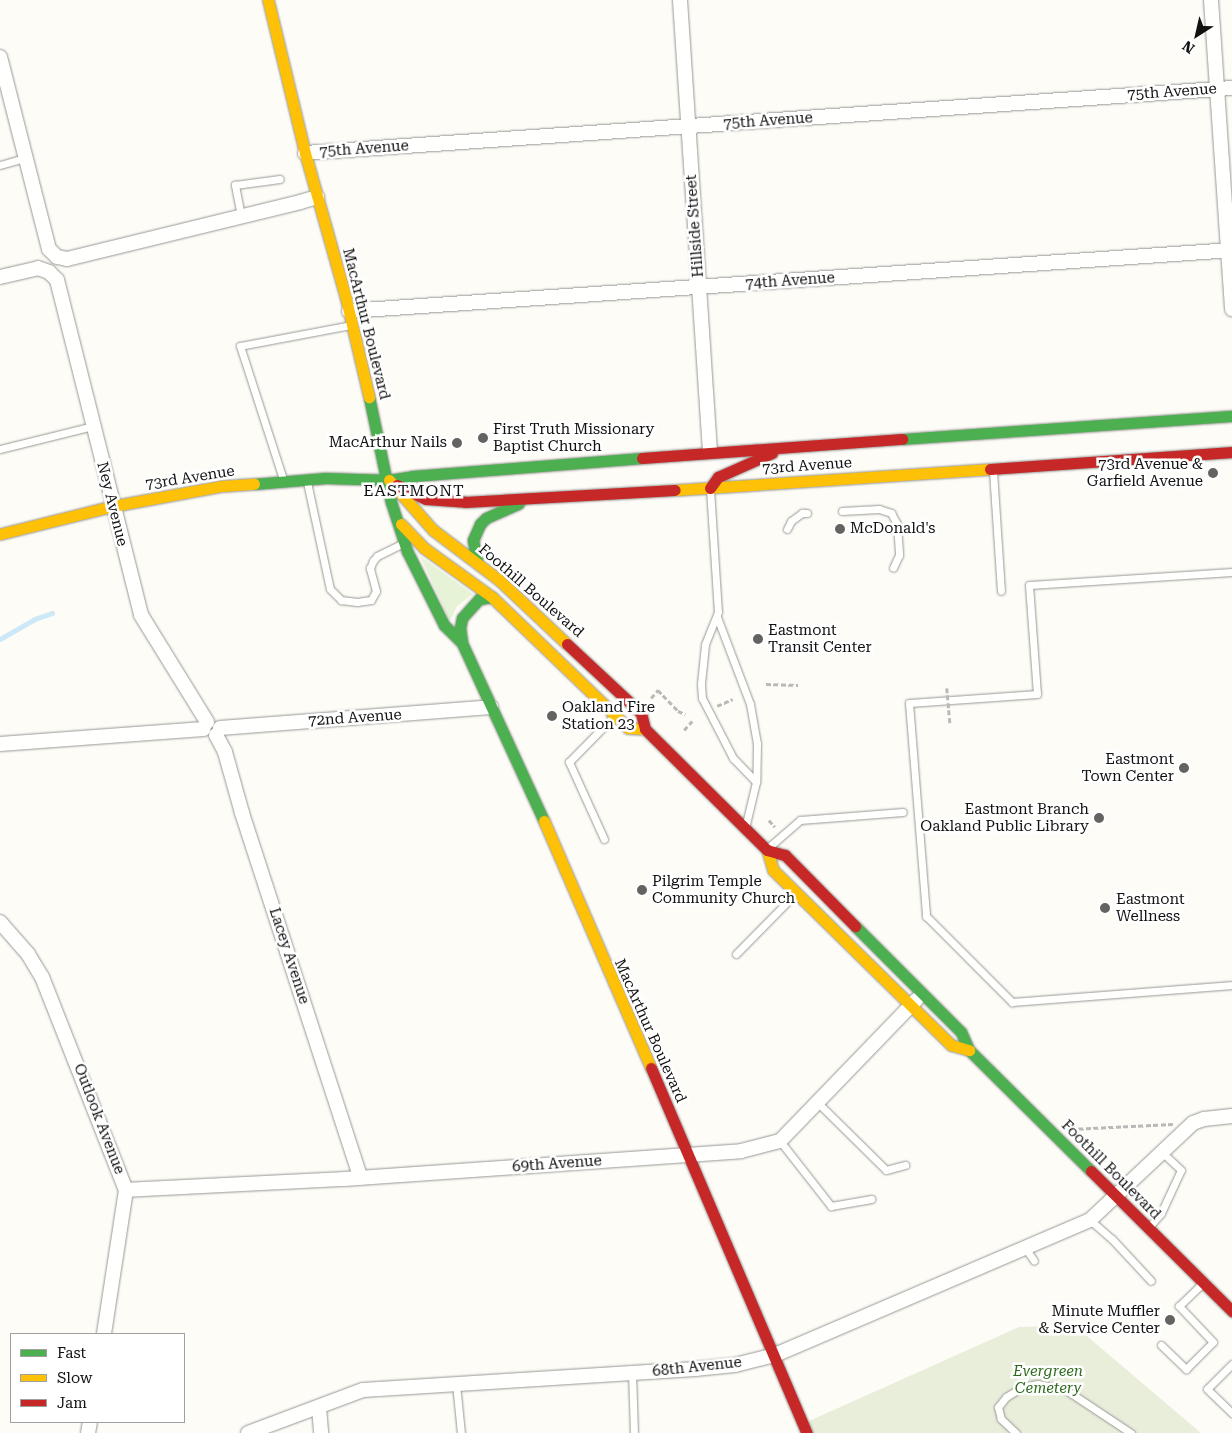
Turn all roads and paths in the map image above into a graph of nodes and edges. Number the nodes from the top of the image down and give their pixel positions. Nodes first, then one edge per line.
1 (268, 0) edge
2 (680, 0) edge
3 (1211, 0) edge
4 (0, 57) edge
5 (1232, 88) edge
6 (1216, 89) junction
7 (688, 127) junction
8 (305, 153) junction
9 (25, 158) junction
10 (0, 164) edge
11 (280, 179) dead end
12 (317, 197) junction
13 (241, 216) junction
14 (1230, 250) edge
15 (0, 277) edge
16 (699, 287) junction
17 (1232, 309) edge
18 (349, 310) junction
19 (351, 325) junction
20 (1232, 416) edge
21 (93, 426) junction
22 (787, 446) junction
23 (0, 449) edge
24 (710, 452) junction
25 (1232, 452) edge
26 (993, 468) junction
27 (307, 480) junction
28 (389, 480) junction
29 (284, 482) junction
30 (710, 488) junction
31 (529, 498) junction
32 (113, 506) junction
33 (842, 511) dead end
34 (807, 513) dead end
35 (398, 521) junction
36 (787, 530) dead end
37 (0, 534) edge
38 (405, 543) junction
39 (477, 561) junction
40 (893, 568) dead end
41 (1232, 572) edge
42 (1001, 590) dead end
43 (492, 597) junction
44 (717, 617) junction
45 (462, 643) junction
46 (588, 661) junction
47 (574, 676) junction
48 (766, 684) dead end
49 (798, 685) dead end
50 (947, 688) dead end
51 (651, 698) dead end
52 (733, 699) dead end
53 (717, 706) dead end
54 (491, 708) junction
55 (685, 714) dead end
56 (615, 715) junction
57 (692, 721) dead end
58 (950, 725) dead end
59 (212, 729) junction
60 (645, 729) junction
61 (684, 730) dead end
62 (0, 744) edge
63 (756, 782) junction
64 (903, 812) dead end
65 (769, 820) dead end
66 (775, 827) dead end
67 (744, 828) junction
68 (604, 839) dead end
69 (767, 850) junction
70 (796, 893) junction
71 (0, 922) edge
72 (736, 954) dead end
73 (1232, 985) edge
74 (924, 993) junction
75 (911, 1005) junction
76 (968, 1050) junction
77 (816, 1101) junction
78 (1232, 1116) edge
79 (1193, 1123) junction
80 (1049, 1130) junction
81 (780, 1140) junction
82 (1162, 1152) junction
83 (688, 1155) junction
84 (905, 1165) dead end
85 (360, 1177) junction
86 (126, 1190) junction
87 (1116, 1196) junction
88 (871, 1199) dead end
89 (1090, 1220) junction
90 (1148, 1228) junction
91 (1026, 1249) junction
92 (1034, 1262) dead end
93 (1150, 1281) dead end
94 (1203, 1283) junction
95 (1232, 1311) edge
96 (104, 1333) edge
97 (1161, 1345) dead end
98 (775, 1355) junction
99 (1232, 1364) edge
100 (632, 1372) junction
101 (456, 1383) junction
102 (319, 1408) junction
103 (1232, 1413) edge
104 (248, 1433) edge
105 (320, 1433) edge
106 (461, 1433) edge
107 (634, 1433) edge
108 (807, 1433) edge
109 (1016, 1433) edge
110 (1131, 1433) edge

1 - 8 main road, MacArthur Boulevard
2 - 7 street, Hillside Street
3 - 6 street
4 - 9 street
5 - 6 street, 75th Avenue
6 - 7 street, 75th Avenue
6 - 14 street
7 - 8 street, 75th Avenue
7 - 16 street, Hillside Street
8 - 12 main road, MacArthur Boulevard
9 - 10 lane
9 - 13 street
11 - 13 lane
12 - 13 street
12 - 18 main road, MacArthur Boulevard
14 - 16 street, 74th Avenue
14 - 17 street
15 - 21 street, Ney Avenue
16 - 18 street, 74th Avenue
16 - 24 street, Hillside Street
18 - 19 main road, MacArthur Boulevard
19 - 28 main road, MacArthur Boulevard
19 - 29 lane
20 - 22 main road, 73rd Avenue
21 - 23 lane
21 - 32 street, Ney Avenue
22 - 24 main road, 73rd Avenue
22 - 30 main road
24 - 28 main road, 73rd Avenue
25 - 26 main road, 73rd Avenue
26 - 30 main road, 73rd Avenue
26 - 42 lane
27 - 28 main road, 73rd Avenue
27 - 29 main road, 73rd Avenue
27 - 38 lane
28 - 31 main road, 73rd Avenue
28 - 35 main road, MacArthur Boulevard
28 - 39 main road, Foothill Boulevard
29 - 32 main road, 73rd Avenue
30 - 31 main road, 73rd Avenue
30 - 44 lane
31 - 39 main road
32 - 37 main road, 73rd Avenue
32 - 59 street, Ney Avenue
33 - 40 lane
34 - 36 lane
35 - 38 main road, MacArthur Boulevard
35 - 43 main road, Foothill Boulevard
38 - 45 main road, MacArthur Boulevard
39 - 46 main road, Foothill Boulevard
41 - 73 lane
43 - 45 main road, MacArthur Boulevard
43 - 47 main road, Foothill Boulevard
44 - 63 lane
44 - 63 lane
45 - 54 main road, MacArthur Boulevard
46 - 47 lane
46 - 60 main road, Foothill Boulevard
47 - 56 main road, Foothill Boulevard
48 - 49 path
50 - 58 path, bridge
51 - 55 path
52 - 53 path
54 - 59 street, 72nd Avenue
54 - 83 main road, MacArthur Boulevard
56 - 60 main road, Foothill Boulevard
56 - 68 lane
57 - 61 path
59 - 62 street, 72nd Avenue
59 - 85 street, Lacey Avenue
60 - 67 main road, Foothill Boulevard
63 - 67 lane
64 - 69 lane
65 - 66 path
67 - 69 main road, Foothill Boulevard
69 - 70 main road, Foothill Boulevard
69 - 74 main road, Foothill Boulevard
70 - 72 lane
70 - 75 main road, Foothill Boulevard
71 - 86 street, Outlook Avenue
74 - 75 street
74 - 76 main road, Foothill Boulevard
75 - 76 main road, Foothill Boulevard
75 - 77 street
76 - 80 main road, Foothill Boulevard
77 - 81 street
77 - 84 lane
78 - 79 street
79 - 80 path
79 - 82 street, 68th Avenue
80 - 87 main road, Foothill Boulevard
81 - 83 street, 69th Avenue
81 - 88 lane
82 - 87 street, 68th Avenue
82 - 90 lane
83 - 85 street, 69th Avenue
83 - 98 main road, MacArthur Boulevard
85 - 86 street, 69th Avenue
86 - 96 street, Outlook Avenue
87 - 89 street, 68th Avenue
87 - 90 main road, Foothill Boulevard
89 - 91 street, 68th Avenue
89 - 93 lane
90 - 94 main road, Foothill Boulevard
91 - 92 lane
91 - 98 street, 68th Avenue
94 - 95 main road, Foothill Boulevard
94 - 97 lane
98 - 100 street, 68th Avenue
98 - 108 main road, MacArthur Boulevard
99 - 103 lane
100 - 101 street, 68th Avenue
100 - 107 lane
101 - 102 street, 68th Avenue
101 - 106 lane
102 - 104 street, 68th Avenue
102 - 105 street
109 - 110 lane

